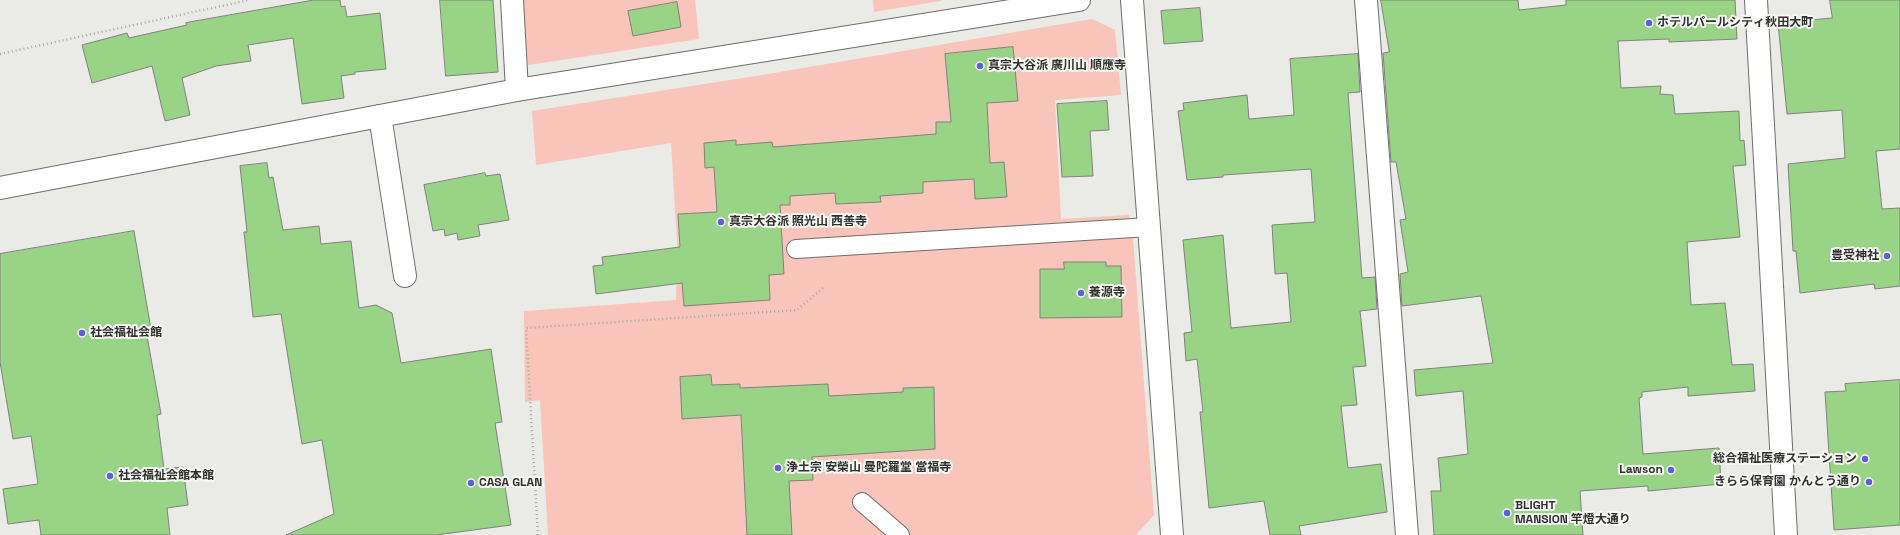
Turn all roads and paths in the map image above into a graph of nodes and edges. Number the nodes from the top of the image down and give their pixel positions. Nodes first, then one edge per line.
1 (249, 0) edge
2 (512, 0) edge
3 (1079, 0) edge
4 (1132, 0) edge
5 (1366, 0) edge
6 (1756, 0) edge
7 (0, 54) edge
8 (517, 90) junction
9 (380, 116) junction
10 (0, 188) edge
11 (1149, 227) junction
12 (796, 249) dead end
13 (405, 276) dead end
14 (824, 288) dead end
15 (862, 502) dead end
16 (538, 535) edge
17 (900, 535) edge
18 (1172, 535) edge
19 (1407, 535) edge
20 (1786, 535) edge

1 - 7 path
2 - 8 street
3 - 8 street
4 - 11 street
5 - 19 street
6 - 20 street
8 - 9 street
9 - 10 street
9 - 13 street
11 - 12 lane
11 - 18 street
14 - 16 path
15 - 17 lane

